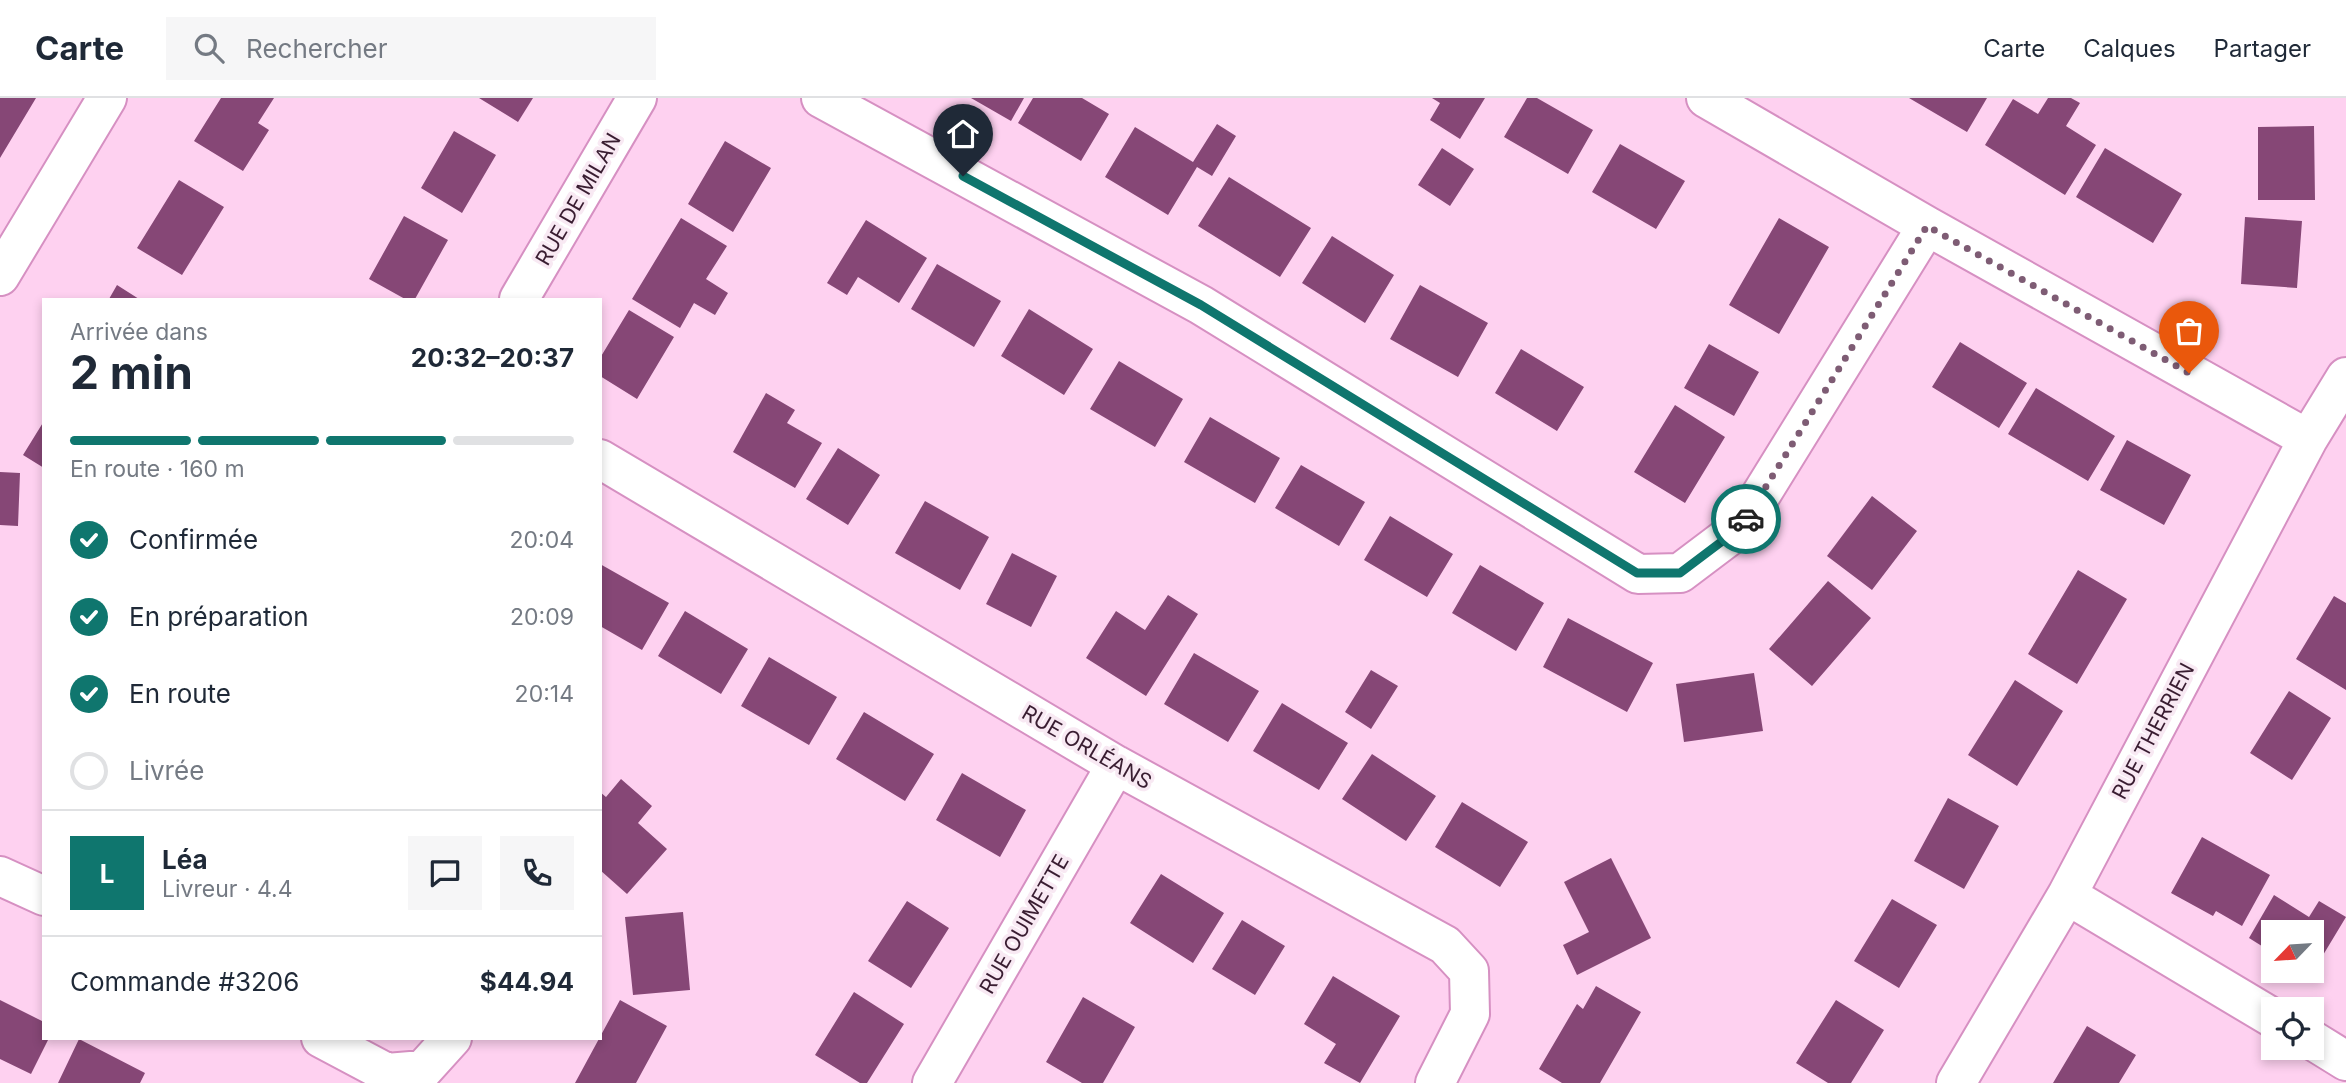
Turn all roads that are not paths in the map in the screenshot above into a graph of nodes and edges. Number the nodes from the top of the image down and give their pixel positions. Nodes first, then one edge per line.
1 (107, 98) edge
2 (637, 98) edge
3 (821, 98) edge
4 (1706, 98) edge
5 (1927, 226) junction
6 (0, 276) edge
7 (520, 298) edge
8 (2346, 377) edge
9 (2308, 439) junction
10 (602, 460) edge
11 (1116, 765) junction
12 (0, 876) edge
13 (42, 895) edge
14 (2067, 895) junction
15 (2261, 1011) edge
16 (325, 1040) edge
17 (450, 1040) edge
18 (2324, 1047) edge
19 (2346, 1061) edge
20 (932, 1083) edge
21 (1435, 1083) edge
22 (1956, 1083) edge

1 - 6 street
2 - 7 street, RUE DE MILAN
3 - 5 street
4 - 5 street
5 - 9 street
8 - 9 street, RUE THERRIEN
9 - 14 street, RUE THERRIEN
10 - 11 street, RUE ORLÉANS
11 - 20 street, RUE OUIMETTE
11 - 21 street, RUE ORLÉANS
12 - 13 street
14 - 15 street
14 - 22 street, RUE THERRIEN
16 - 17 street
18 - 19 street

